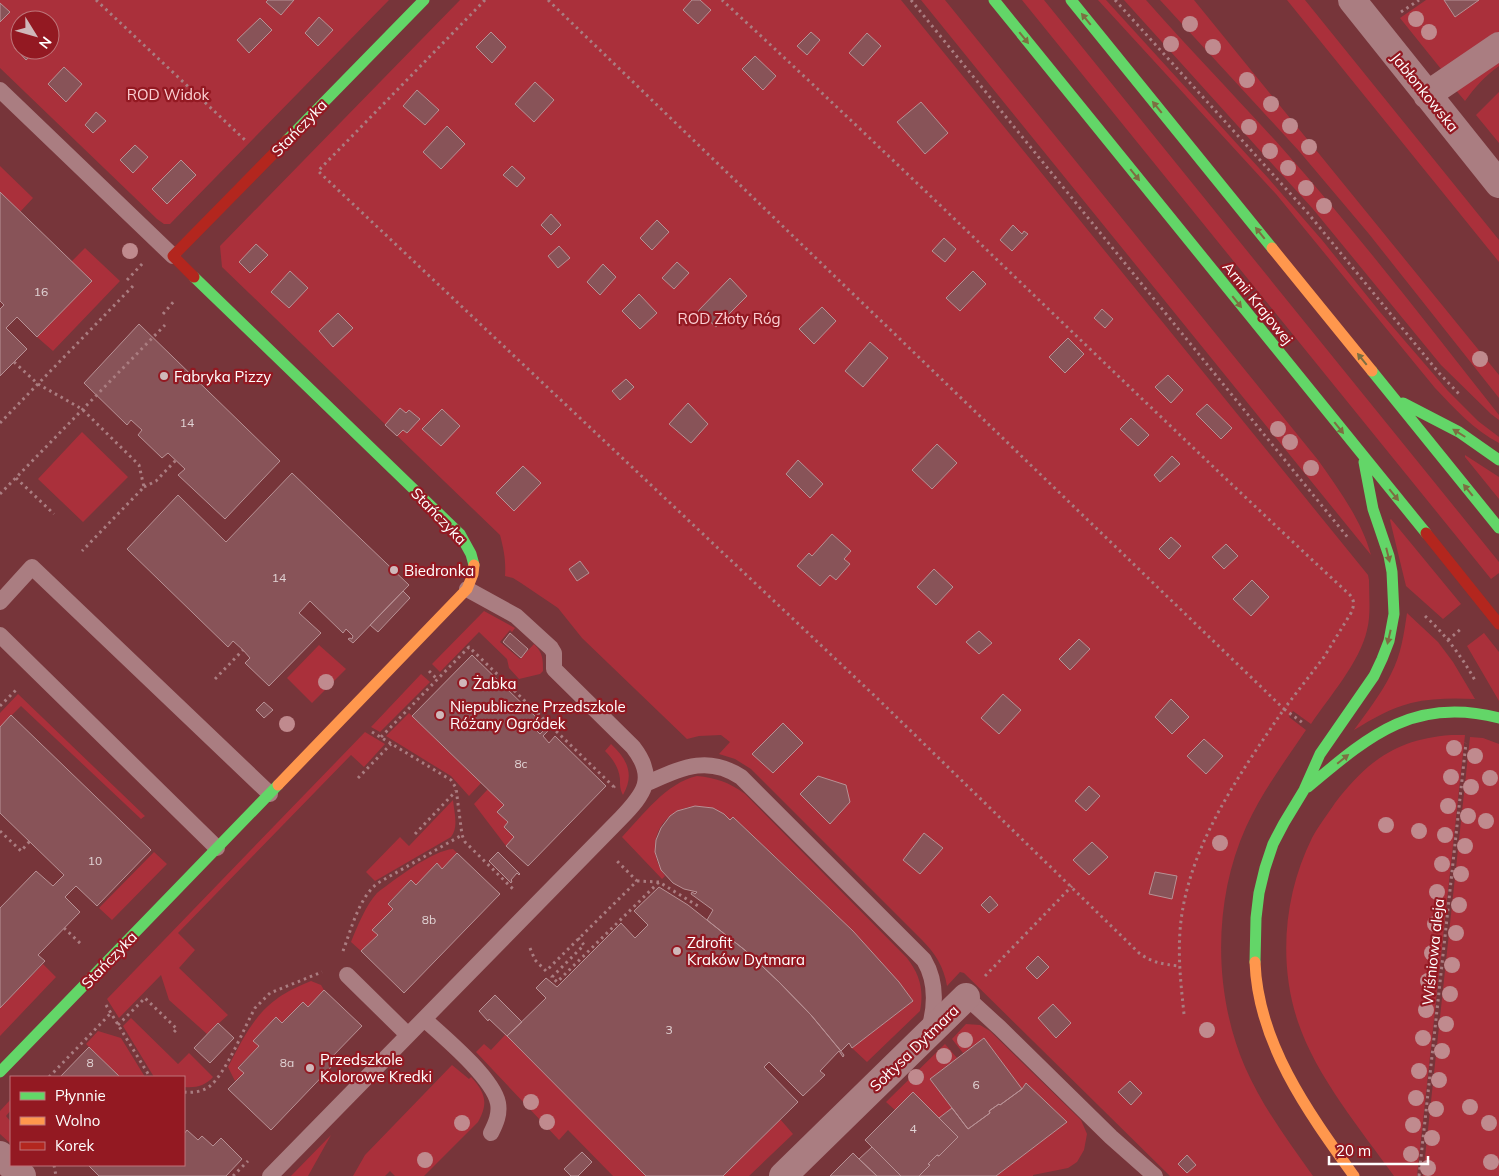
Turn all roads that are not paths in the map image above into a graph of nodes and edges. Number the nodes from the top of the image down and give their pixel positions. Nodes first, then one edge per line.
1 (424, 0) edge
2 (994, 0) edge
3 (1071, 0) edge
4 (1352, 0) edge
5 (1499, 46) edge
6 (0, 90) edge
7 (1427, 95) junction
8 (1499, 184) edge
9 (174, 256) junction
10 (1393, 397) junction
11 (1363, 457) junction
12 (1499, 460) edge
13 (1499, 528) edge
14 (467, 589) junction
15 (0, 602) edge
16 (1499, 624) edge
17 (0, 636) edge
18 (1499, 718) edge
19 (645, 784) junction
20 (1305, 790) junction
21 (270, 794) junction
22 (217, 848) junction
23 (347, 975) dead end
24 (974, 987) joint
25 (424, 1019) junction
26 (408, 1035) junction
27 (928, 1035) junction
28 (0, 1072) edge
29 (491, 1133) dead end
30 (0, 1155) edge
31 (10, 1165) edge
32 (12, 1166) edge
33 (22, 1176) edge
34 (270, 1176) edge
35 (783, 1176) edge
36 (1155, 1176) edge
37 (1354, 1176) edge

1 - 9 main road, Stańczyka
2 -> 11 main road, Armii Krajowej
10 -> 3 main road
4 - 7 street, Jabłonkowska
5 - 7 street
6 - 9 lane, Stańczyka
7 - 8 street, Jabłonkowska
9 - 14 main road, Stańczyka
12 -> 10 main road
13 -> 10 main road
11 -> 16 main road, Armii Krajowej
11 -> 20 main road
14 - 19 lane
14 - 21 main road, Stańczyka
15 - 21 lane
17 - 22 lane
20 -> 18 main road
19 - 25 lane
19 - 27 lane
20 - 37 main road
21 - 22 main road, Stańczyka
22 - 28 main road, Stańczyka
23 - 26 lane
24 - 27 street, Sołtysa Dytmara
24 - 36 lane, Sołtysa Dytmara
25 - 26 lane
25 - 29 lane
26 - 34 lane
27 - 35 street, Sołtysa Dytmara
30 - 31 street
32 - 33 street

